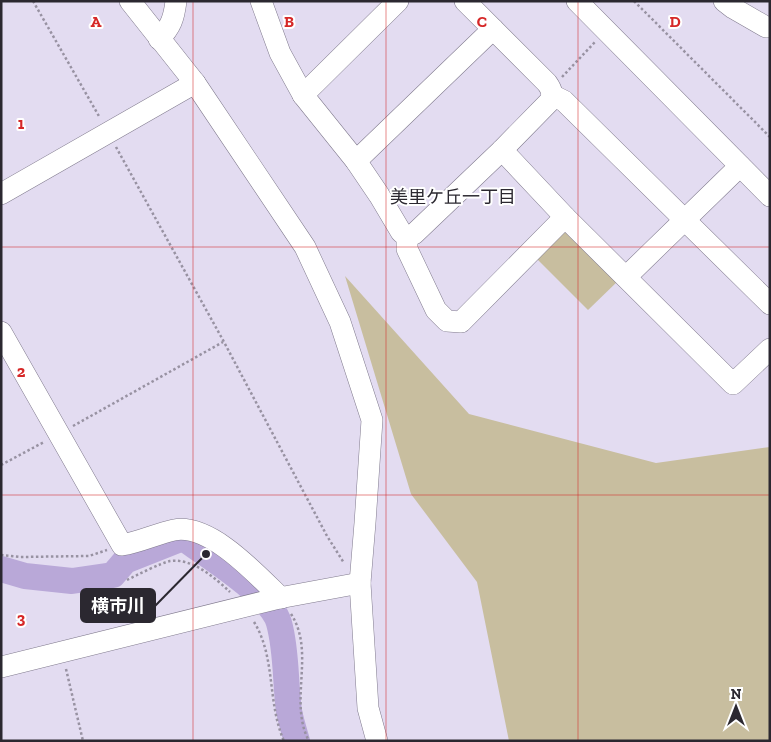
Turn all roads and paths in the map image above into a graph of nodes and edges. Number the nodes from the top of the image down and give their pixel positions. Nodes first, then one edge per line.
1 (33, 1) edge
2 (130, 1) edge
3 (176, 1) edge
4 (261, 1) edge
5 (398, 1) edge
6 (465, 1) edge
7 (577, 1) edge
8 (634, 1) edge
9 (729, 4) edge
10 (770, 27) edge
11 (493, 29) junction
12 (605, 31) junction
13 (159, 39) junction
14 (195, 84) junction
15 (552, 92) junction
16 (303, 95) junction
17 (108, 133) junction
18 (770, 137) edge
19 (502, 150) junction
20 (356, 161) junction
21 (740, 166) junction
22 (1, 194) edge
23 (770, 196) edge
24 (565, 217) junction
25 (685, 220) junction
26 (407, 236) junction
27 (626, 277) junction
28 (770, 304) edge
29 (1, 332) edge
30 (224, 342) junction
31 (770, 349) edge
32 (59, 434) junction
33 (1, 465) edge
34 (122, 546) junction
35 (1, 555) edge
36 (358, 583) junction
37 (280, 598) junction
38 (62, 652) junction
39 (1, 667) edge
40 (84, 741) edge
41 (309, 741) edge
42 (377, 741) edge

1 - 17 path
2 - 13 street
3 - 13 street
4 - 16 street
5 - 16 street
6 - 11 street
7 - 12 street
8 - 18 path
9 - 10 street
11 - 15 street
11 - 20 street
12 - 15 path
12 - 21 street
13 - 14 street
14 - 17 street
14 - 36 street
15 - 19 street
15 - 25 street
16 - 20 street
17 - 22 street
17 - 30 path
19 - 24 street
19 - 26 street
20 - 26 street
21 - 23 street
21 - 25 street
24 - 26 street
24 - 27 street
25 - 27 street
25 - 28 street
27 - 31 street
29 - 32 street
30 - 32 path
30 - 36 path
32 - 33 path
32 - 34 street
34 - 35 path
34 - 37 street
36 - 37 street
36 - 42 street
37 - 38 street
37 - 41 path
38 - 39 street
38 - 40 path

